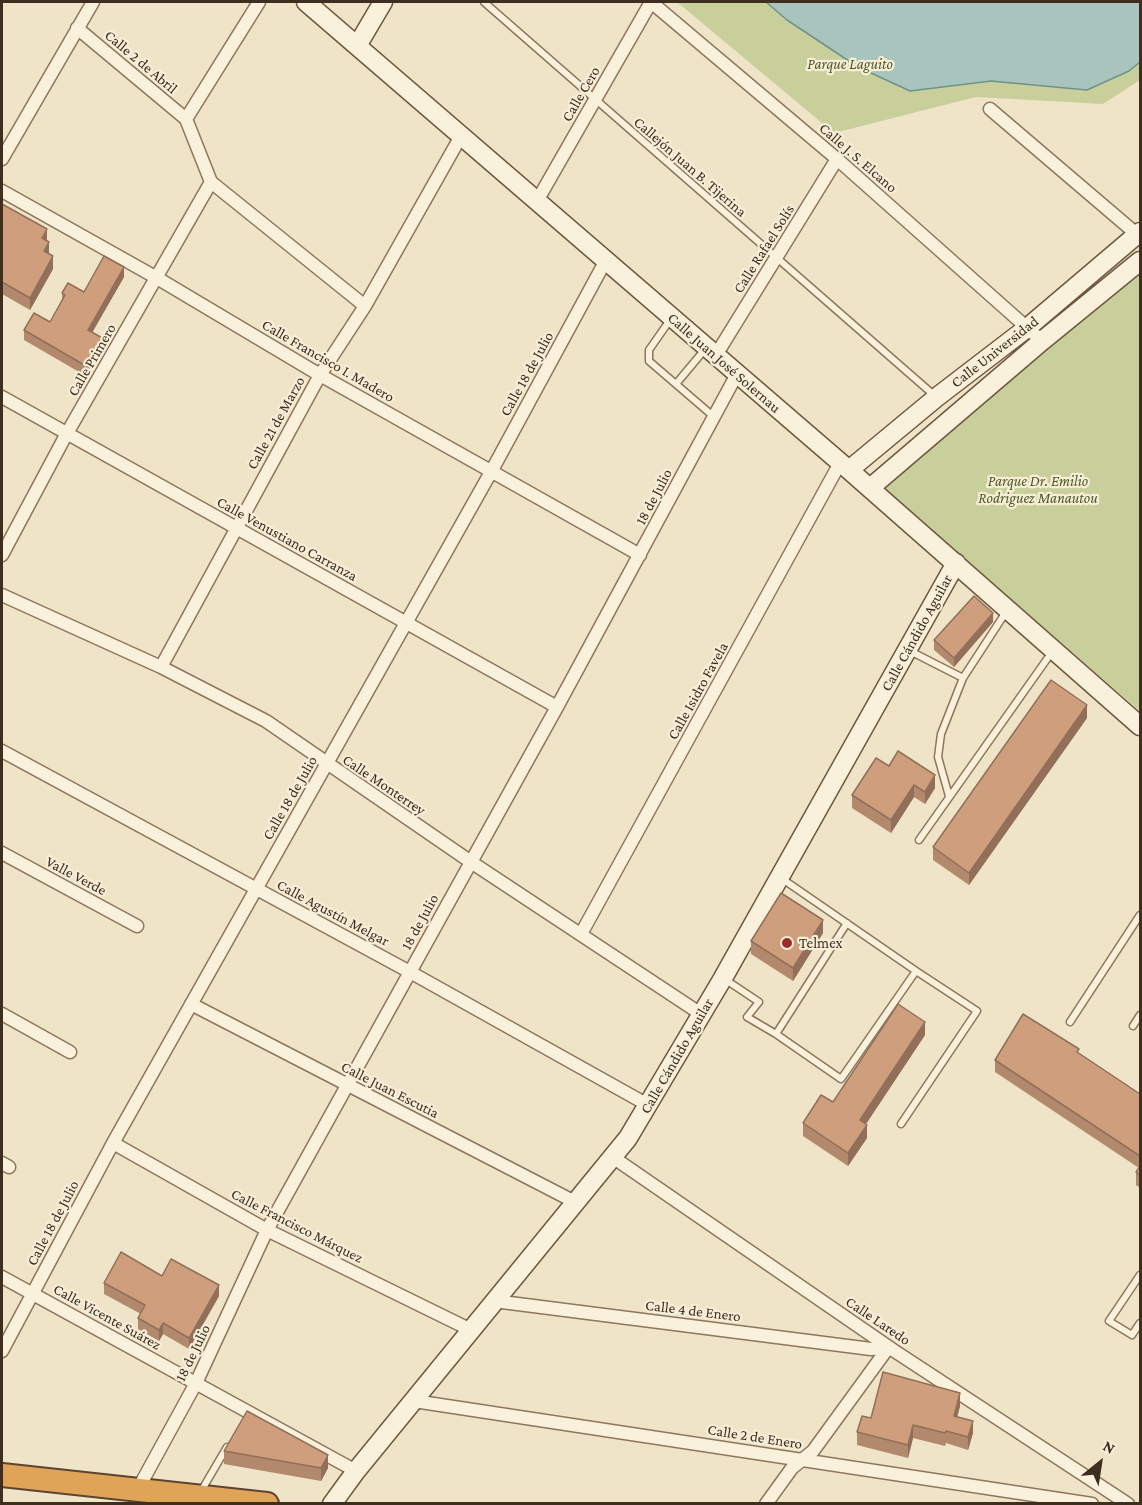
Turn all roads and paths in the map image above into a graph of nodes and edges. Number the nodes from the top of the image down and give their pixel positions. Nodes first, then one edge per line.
1 (93, 2) edge
2 (259, 2) edge
3 (306, 2) edge
4 (383, 2) edge
5 (484, 2) edge
6 (651, 2) edge
7 (77, 28) junction
8 (357, 46) junction
9 (595, 100) junction
10 (990, 109) dead end
11 (186, 119) junction
12 (461, 136) junction
13 (2, 159) edge
14 (837, 159) junction
15 (211, 182) junction
16 (2, 191) edge
17 (537, 201) junction
18 (1140, 235) edge
19 (776, 258) junction
20 (606, 260) junction
21 (1140, 261) edge
22 (157, 278) junction
23 (365, 306) junction
24 (672, 318) junction
25 (1027, 328) junction
26 (1042, 341) junction
27 (711, 351) junction
28 (737, 374) junction
29 (320, 375) junction
30 (675, 384) junction
31 (2, 397) edge
32 (937, 397) junction
33 (713, 416) junction
34 (66, 435) junction
35 (845, 467) junction
36 (490, 472) junction
37 (870, 488) junction
38 (236, 527) junction
39 (2, 555) edge
40 (640, 555) junction
41 (956, 563) junction
42 (2, 595) edge
43 (1008, 609) junction
44 (407, 622) junction
45 (908, 650) junction
46 (1054, 650) junction
47 (160, 668) junction
48 (963, 678) junction
49 (557, 707) junction
50 (1140, 724) edge
51 (2, 751) edge
52 (326, 764) junction
53 (949, 796) junction
54 (919, 840) dead end
55 (2, 854) edge
56 (471, 862) junction
57 (779, 877) junction
58 (255, 888) junction
59 (1140, 915) edge
60 (847, 923) junction
61 (137, 926) dead end
62 (581, 934) junction
63 (916, 970) junction
64 (410, 972) junction
65 (723, 978) junction
66 (191, 1004) junction
67 (2, 1014) edge
68 (701, 1014) junction
69 (1140, 1015) edge
70 (1070, 1022) dead end
71 (1133, 1026) dead end
72 (776, 1034) junction
73 (70, 1052) dead end
74 (348, 1085) junction
75 (648, 1105) junction
76 (901, 1124) dead end
77 (113, 1143) junction
78 (614, 1158) junction
79 (574, 1202) junction
80 (267, 1230) junction
81 (1140, 1275) edge
82 (2, 1276) edge
83 (33, 1293) junction
84 (494, 1301) junction
85 (1140, 1323) edge
86 (471, 1330) junction
87 (891, 1349) junction
88 (2, 1351) edge
89 (196, 1383) junction
90 (414, 1401) junction
91 (232, 1438) edge
92 (803, 1460) junction
93 (356, 1471) junction
94 (2, 1475) edge
95 (138, 1490) junction
96 (199, 1496) junction
97 (267, 1503) edge
98 (332, 1503) edge
99 (766, 1503) edge
100 (1092, 1503) edge
101 (1128, 1503) edge

1 - 7 street
2 - 11 street
3 - 8 street, Calle Juan José Solernau
4 - 8 street
5 - 9 lane, Callejón Juan B. Tijerina
6 - 9 street, Calle Cero
6 - 14 street, Calle J. S. Elcano
7 - 11 street, Calle 2 de Abril
7 - 13 street
8 - 12 street, Calle Juan José Solernau
9 - 17 street, Calle Cero
9 - 19 lane, Callejón Juan B. Tijerina
10 - 18 street
11 - 15 street
12 - 17 street, Calle Juan José Solernau
12 - 23 street, Calle 21 de Marzo
14 - 19 street, Calle Rafael Solís
14 - 25 street, Calle J. S. Elcano
15 - 22 street, Calle Primero
15 - 23 street
16 - 22 street, Calle Francisco I. Madero
17 - 20 street, Calle Juan José Solernau
18 - 25 street, Calle Universidad
19 - 27 street, Calle Rafael Solís
19 - 32 lane, Callejón Juan B. Tijerina
20 - 24 street, Calle Juan José Solernau
20 - 36 street, Calle 18 de Julio
21 - 26 street, Calle Universidad
22 - 29 street, Calle Francisco I. Madero
22 - 34 street, Calle Primero
23 - 29 street, Calle 21 de Marzo
24 - 27 street, Calle Juan José Solernau
24 - 30 lane
25 - 26 street, Calle J. S. Elcano
25 - 32 street, Calle Universidad
26 - 37 street, Calle Universidad
27 - 28 street, Calle Juan José Solernau
27 - 30 lane
28 - 33 street, 18 de Julio
28 - 35 street, Calle Juan José Solernau
29 - 36 street, Calle Francisco I. Madero
29 - 38 street, Calle 21 de Marzo
30 - 33 lane
31 - 34 street, Calle Venustiano Carranza
32 - 35 street, Calle Universidad
33 - 40 street, 18 de Julio
34 - 38 street, Calle Venustiano Carranza
34 - 39 street, Calle Primero
35 - 37 street, Calle Juan José Solernau
35 - 62 street, Calle Isidro Favela
36 - 40 street, Calle Francisco I. Madero
36 - 44 street, Calle 18 de Julio
37 - 41 street, Calle Juan José Solernau
38 - 44 street, Calle Venustiano Carranza
38 - 47 street, Calle 21 de Marzo
40 - 49 street, 18 de Julio
41 - 43 street, Calle Juan José Solernau
41 - 45 street, Calle Cándido Aguilar
42 - 47 street, Calle Monterrey
43 - 46 street, Calle Juan José Solernau
43 - 48 lane
44 - 49 street, Calle Venustiano Carranza
44 - 52 street, Calle 18 de Julio
45 - 48 lane
45 - 57 street, Calle Cándido Aguilar
46 - 50 street, Calle Juan José Solernau
46 - 53 lane
47 - 52 street, Calle Monterrey
48 - 53 lane
49 - 56 street, 18 de Julio
51 - 58 street, Calle Agustín Melgar
52 - 56 street, Calle Monterrey
52 - 58 street, Calle 18 de Julio
53 - 54 lane
55 - 61 street, Valle Verde
56 - 62 street, Calle Monterrey
56 - 64 street, 18 de Julio
57 - 60 lane
57 - 65 street, Calle Cándido Aguilar
58 - 64 street, Calle Agustín Melgar
58 - 66 street, Calle 18 de Julio
59 - 70 lane
60 - 63 lane
60 - 72 lane
62 - 68 street, Calle Monterrey
63 - 72 lane
63 - 76 lane
64 - 74 street, 18 de Julio
64 - 75 street, Calle Agustín Melgar
65 - 68 street, Calle Cándido Aguilar
65 - 72 lane
66 - 74 street, Calle Juan Escutia
66 - 77 street, Calle 18 de Julio
67 - 73 street
68 - 75 street, Calle Cándido Aguilar
69 - 71 lane
74 - 79 street, Calle Juan Escutia
74 - 80 street, 18 de Julio
75 - 78 street, Calle Cándido Aguilar
77 - 80 street, Calle Francisco Márquez
77 - 83 street, Calle 18 de Julio
78 - 79 street, Calle Cándido Aguilar
78 - 87 street, Calle Laredo
79 - 84 street, Calle Cándido Aguilar
80 - 86 street, Calle Francisco Márquez
80 - 89 street, 18 de Julio
81 - 85 lane
82 - 83 street, Calle Vicente Suárez
83 - 88 street, Calle 18 de Julio
83 - 89 street, Calle Vicente Suárez
84 - 86 street, Calle Cándido Aguilar
84 - 87 street, Calle 4 de Enero
86 - 90 street, Calle Cándido Aguilar
87 - 92 street
87 - 101 street, Calle Laredo
89 - 93 street, Calle Vicente Suárez
89 - 95 street, 18 de Julio
90 - 92 street, Calle 2 de Enero
90 - 93 street, Calle Cándido Aguilar
91 - 96 lane
92 - 99 street
92 - 100 street, Calle 2 de Enero
93 - 98 street, Calle Cándido Aguilar
94 - 95 highway
95 - 96 highway
96 - 97 highway

